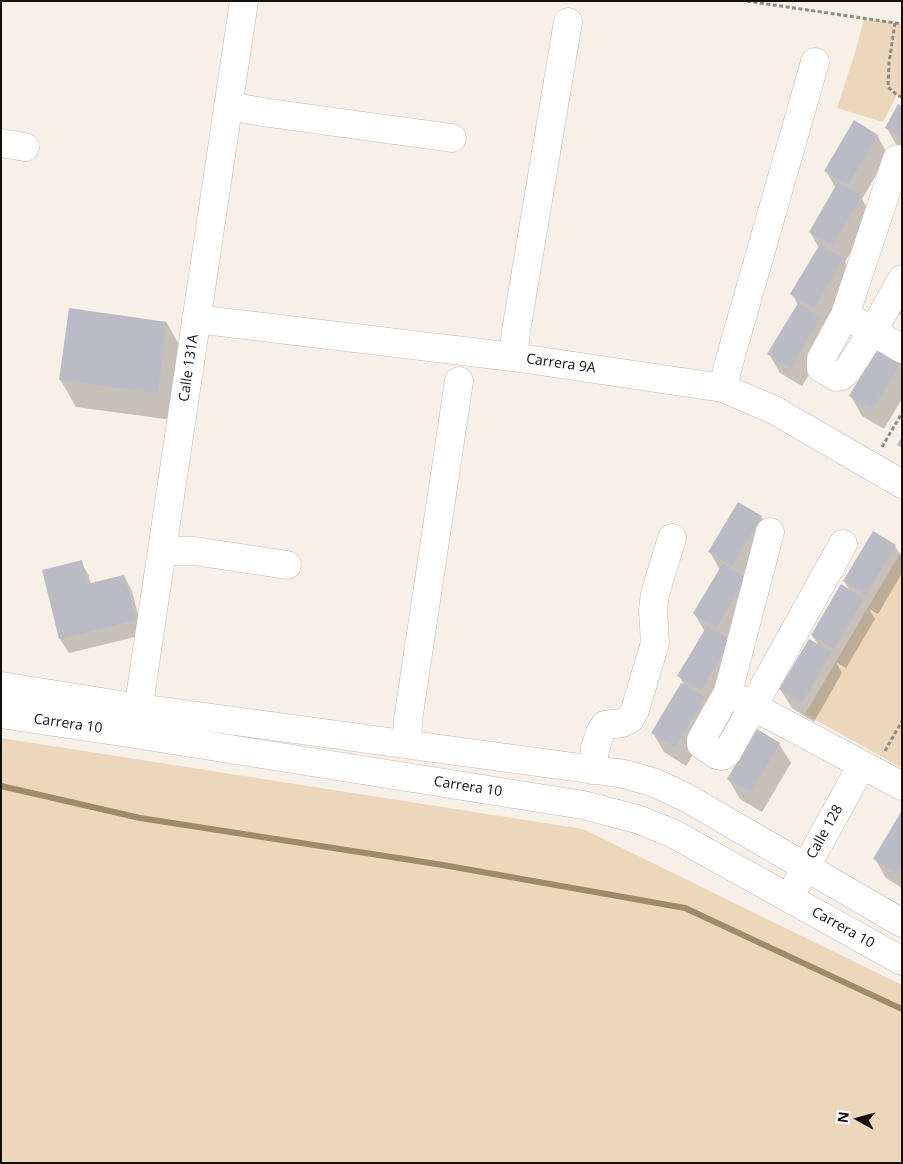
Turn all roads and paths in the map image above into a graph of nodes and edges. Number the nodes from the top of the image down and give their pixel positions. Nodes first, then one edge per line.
1 (244, 1) edge
2 (747, 1) edge
3 (568, 22) dead end
4 (895, 23) junction
5 (902, 24) edge
6 (815, 62) dead end
7 (902, 97) edge
8 (228, 106) junction
9 (452, 138) dead end
10 (897, 159) dead end
11 (902, 279) edge
12 (845, 315) junction
13 (196, 319) junction
14 (873, 331) junction
15 (902, 349) edge
16 (513, 357) junction
17 (459, 381) dead end
18 (723, 388) junction
19 (902, 413) edge
20 (871, 466) junction
21 (902, 484) edge
22 (770, 532) dead end
23 (672, 538) dead end
24 (843, 544) dead end
25 (162, 551) junction
26 (287, 565) dead end
27 (1, 686) edge
28 (728, 692) junction
29 (752, 706) junction
30 (139, 708) junction
31 (1, 714) edge
32 (902, 721) edge
33 (135, 734) junction
34 (407, 744) junction
35 (868, 768) junction
36 (593, 770) junction
37 (902, 786) edge
38 (805, 868) junction
39 (789, 898) junction
40 (902, 923) edge
41 (902, 961) edge

1 - 8 street, Calle 131A
2 - 4 path
3 - 16 street
4 - 5 path
4 - 7 path
6 - 18 street
8 - 9 street
8 - 13 street, Calle 131A
10 - 12 street
11 - 14 street
12 - 14 street
12 - 14 street
13 - 16 street, Carrera 9A
13 - 25 street, Calle 131A
14 - 15 street
16 - 18 street, Carrera 9A
17 - 34 street
18 - 20 street, Carrera 9A
19 - 20 path
20 - 21 street, Carrera 9A
22 - 28 street
23 - 36 street
24 - 29 street
25 - 26 street
25 - 30 street, Calle 131A
27 - 30 street, Carrera 10
28 - 29 street
28 - 29 street
29 - 35 street
30 - 33 street, Calle 131A
30 - 34 street, Carrera 10
31 - 33 street, Carrera 10
32 - 35 path
33 - 39 street, Carrera 10
34 - 36 street, Carrera 10
35 - 37 street
35 - 38 street, Calle 128
36 - 38 street, Carrera 10
38 - 39 street, Calle 128
38 - 40 street, Carrera 10
39 - 41 street, Carrera 10

